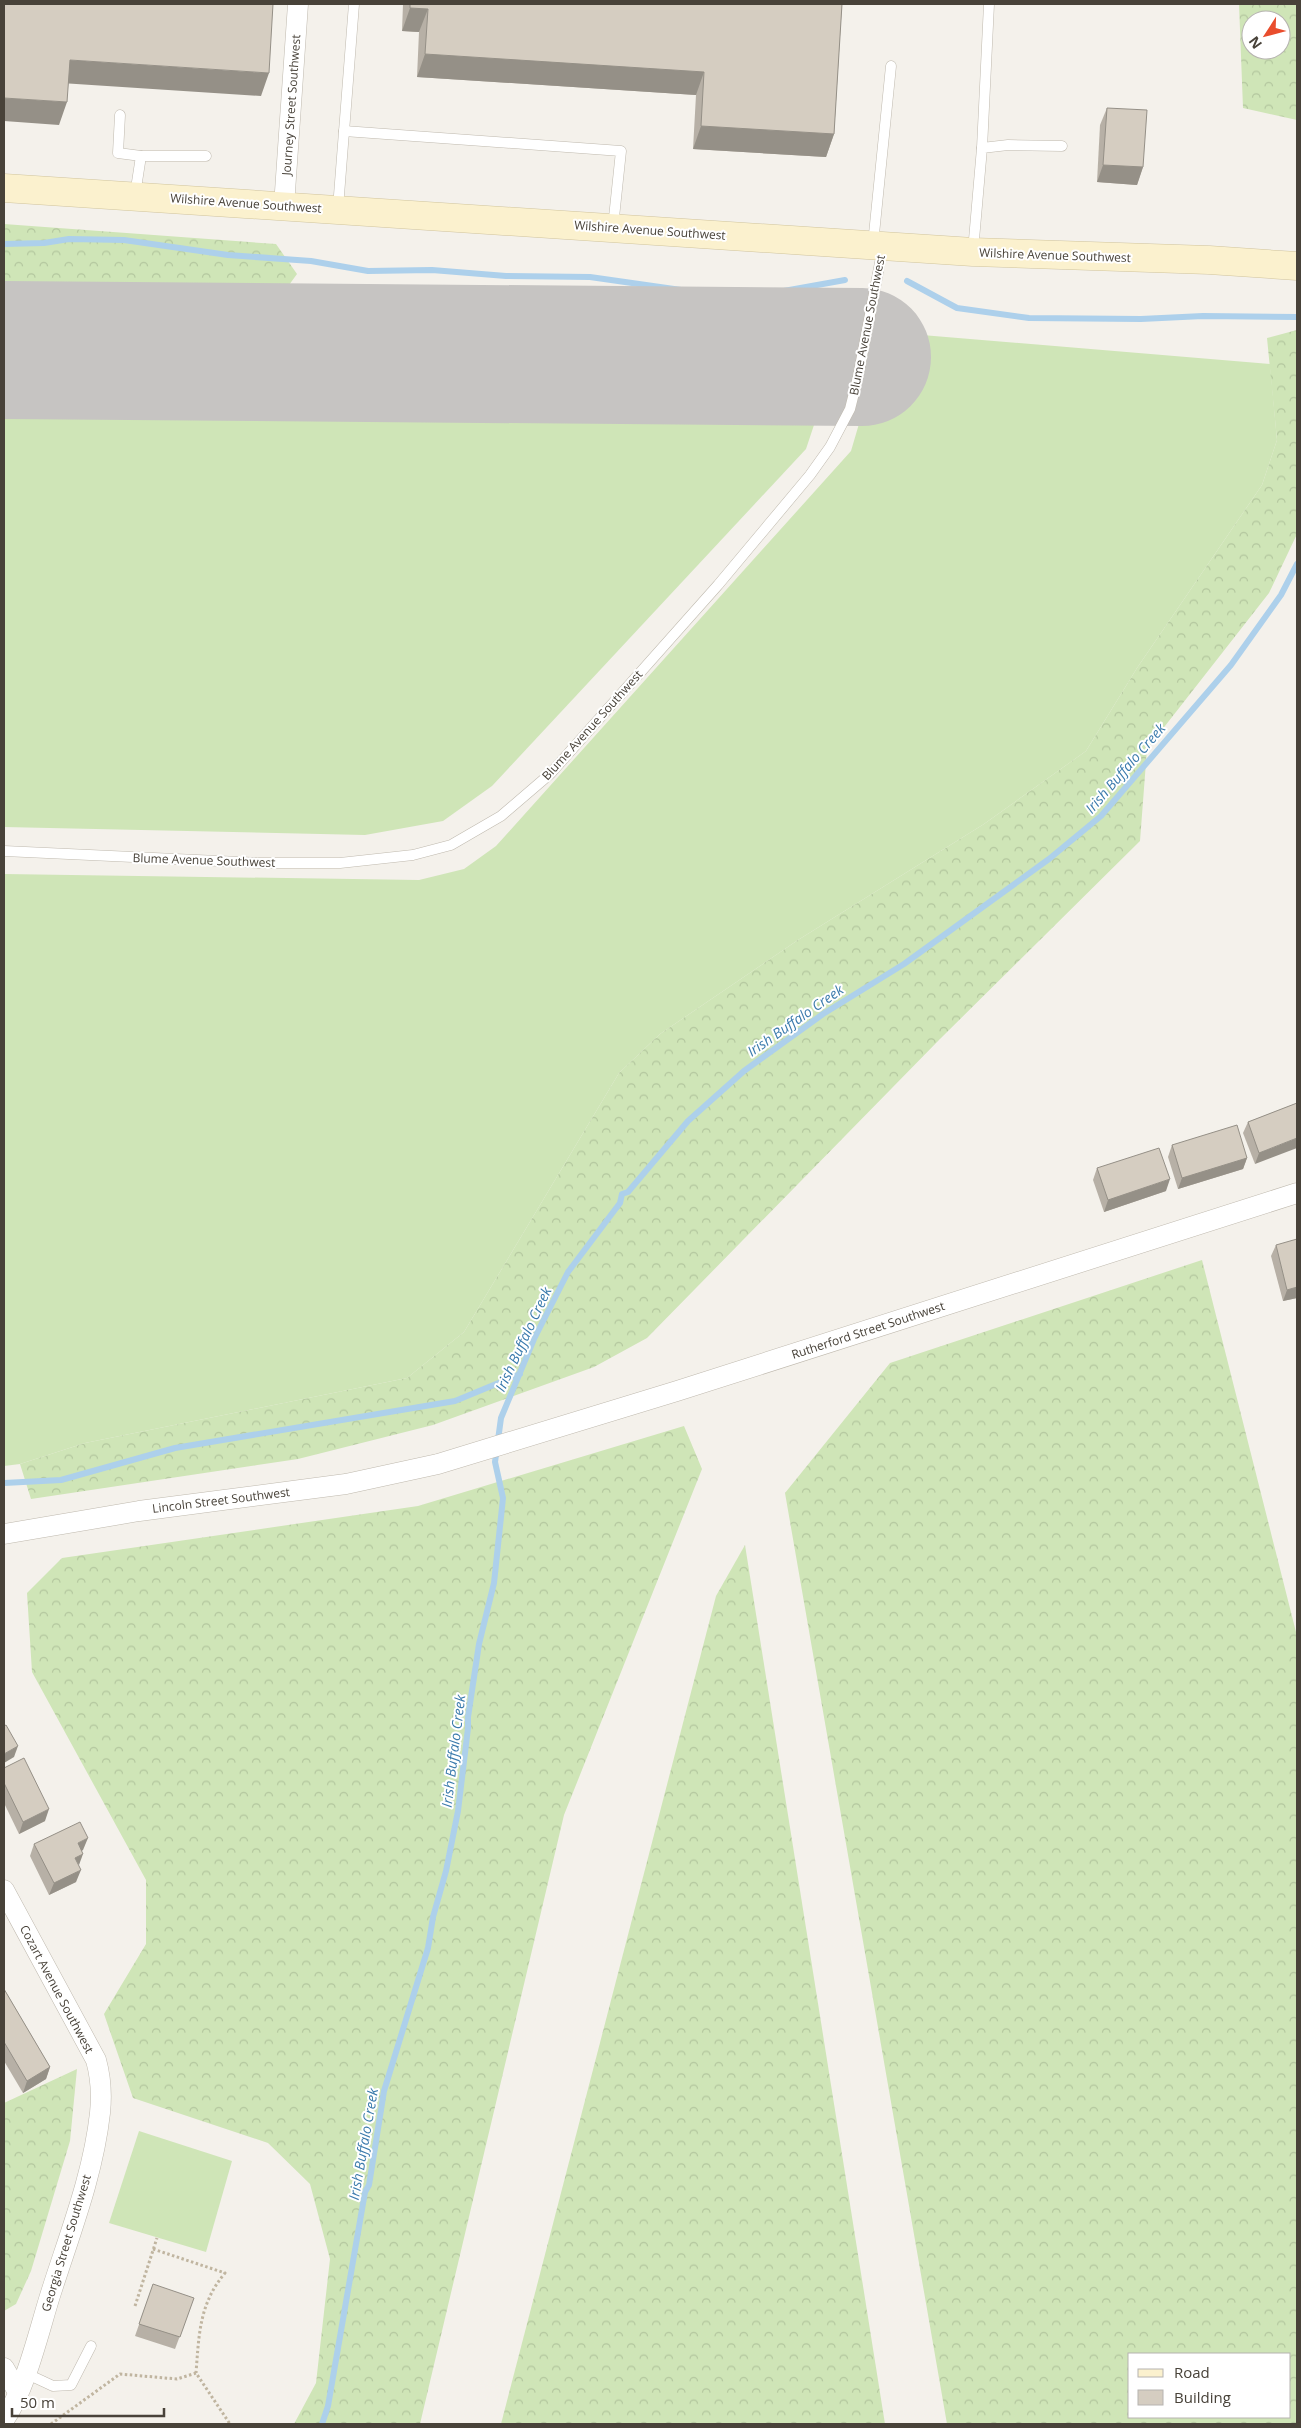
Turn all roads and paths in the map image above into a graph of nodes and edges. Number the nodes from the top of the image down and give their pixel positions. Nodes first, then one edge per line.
1 (298, 4) edge
2 (354, 4) edge
3 (989, 4) edge
4 (892, 66) dead end
5 (120, 115) dead end
6 (344, 131) junction
7 (1062, 146) dead end
8 (982, 148) junction
9 (141, 156) junction
10 (206, 156) dead end
11 (4, 188) edge
12 (135, 196) junction
13 (284, 206) junction
14 (338, 209) junction
15 (613, 228) junction
16 (878, 246) junction
17 (973, 252) junction
18 (1297, 266) edge
19 (4, 852) edge
20 (1297, 1193) edge
21 (438, 1464) joint
22 (4, 1534) edge
23 (4, 1890) edge
24 (96, 2060) joint
25 (156, 2238) dead end
26 (154, 2249) junction
27 (136, 2306) dead end
28 (91, 2346) dead end
29 (4, 2368) edge
30 (25, 2373) junction
31 (196, 2373) junction
32 (18, 2392) junction
33 (4, 2420) edge
34 (51, 2424) edge
35 (230, 2424) edge

1 - 13 street, Journey Street Southwest
2 - 6 lane
3 - 8 lane
4 - 16 lane, Blume Avenue Southwest
5 - 9 lane
6 - 14 lane
6 - 15 lane
7 - 8 lane
8 - 17 lane
9 - 10 lane
9 - 12 lane
11 - 12 street, Wilshire Avenue Southwest
12 - 13 street, Wilshire Avenue Southwest
13 - 14 street, Wilshire Avenue Southwest
14 - 15 street, Wilshire Avenue Southwest
15 - 16 street, Wilshire Avenue Southwest
16 - 17 street, Wilshire Avenue Southwest
16 - 19 lane, Blume Avenue Southwest
17 - 18 street, Wilshire Avenue Southwest
20 - 21 street, Rutherford Street Southwest
21 - 22 street, Lincoln Street Southwest
23 - 24 street, Cozart Avenue Southwest
24 - 30 street, Georgia Street Southwest
25 - 26 path
26 - 27 path
26 - 31 path
28 - 30 lane
29 - 32 street
30 - 32 street, Georgia Street Southwest
31 - 34 path
31 - 35 path
32 - 33 street, Georgia Street Southwest

